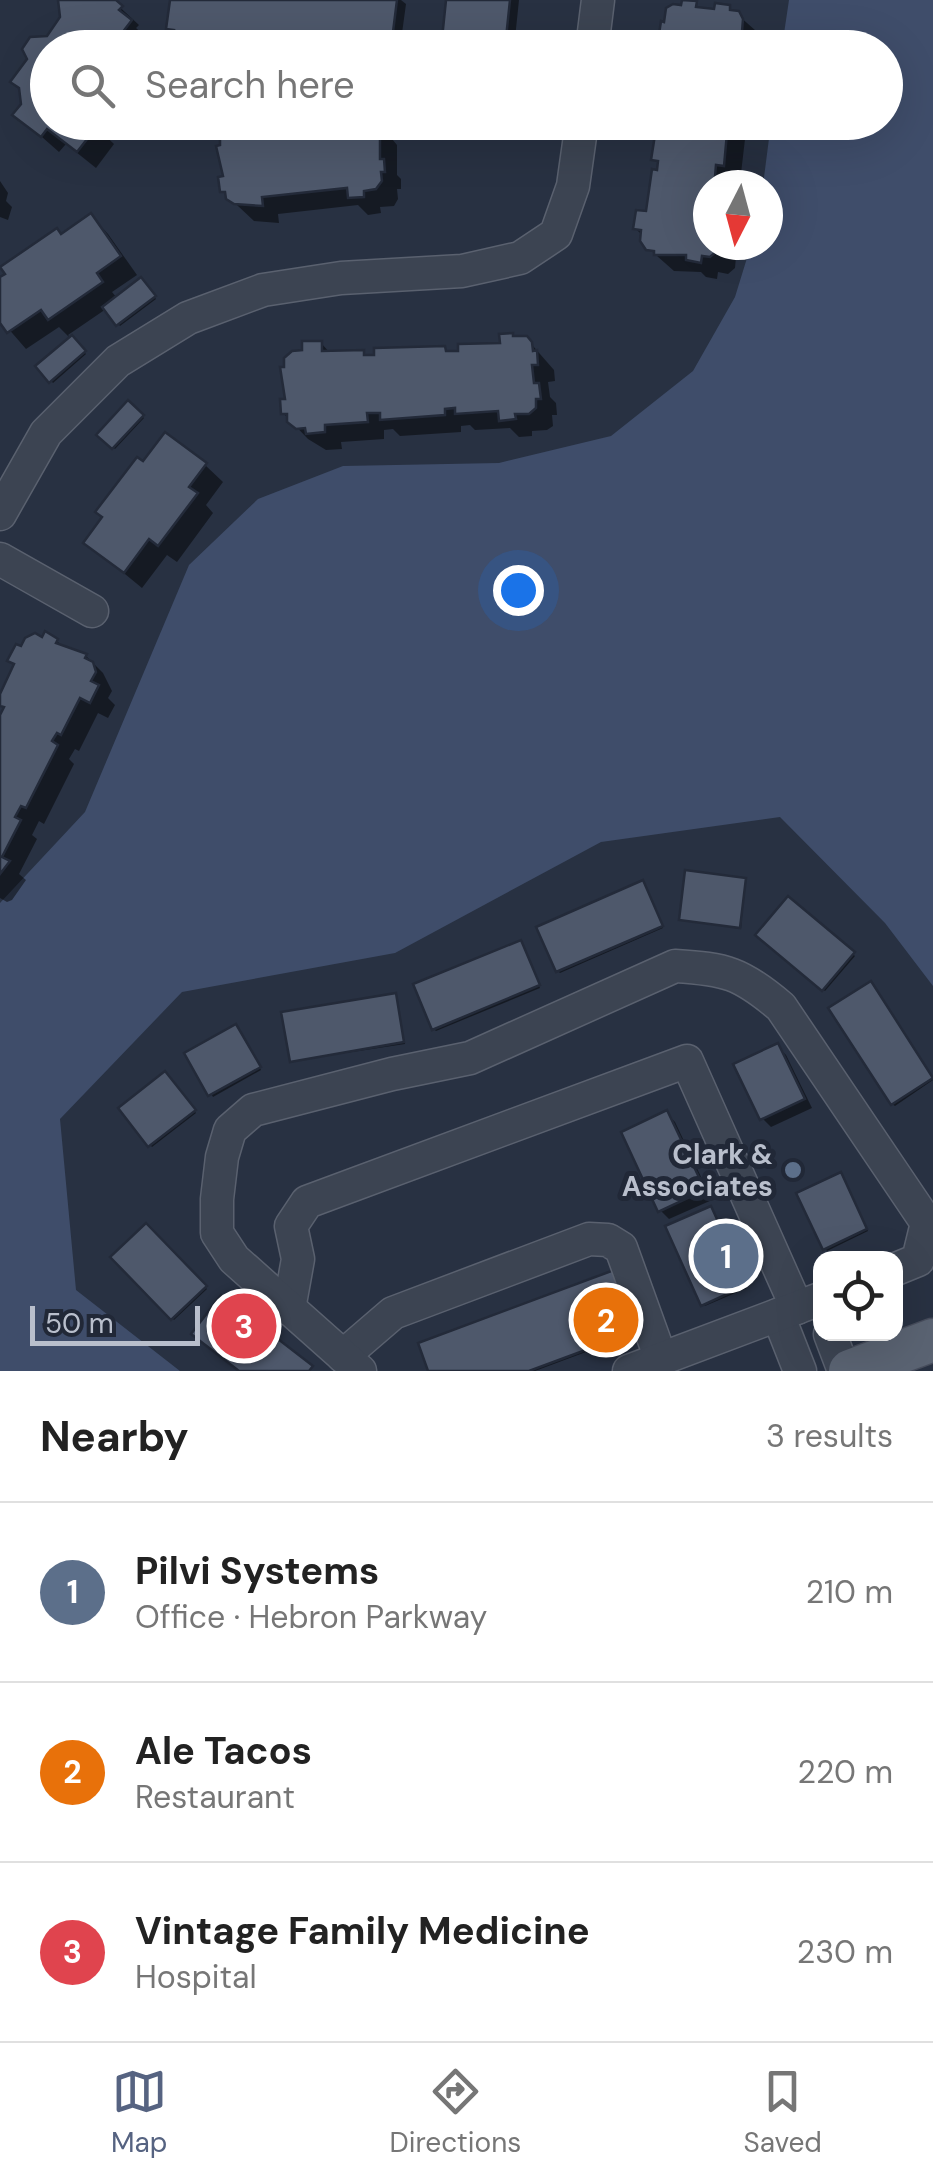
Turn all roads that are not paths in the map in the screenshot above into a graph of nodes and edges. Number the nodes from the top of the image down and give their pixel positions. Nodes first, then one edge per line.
1 (598, 0) edge
2 (594, 30) edge
3 (579, 140) edge
4 (0, 514) edge
5 (0, 559) edge
6 (92, 611) dead end
7 (903, 1266) edge
8 (807, 1307) edge
9 (289, 1308) junction
10 (933, 1340) edge
11 (833, 1341) edge
12 (661, 1359) junction
13 (352, 1364) edge
14 (629, 1371) edge
15 (800, 1371) edge
16 (847, 1371) edge

1 - 2 lane
3 - 4 lane
5 - 6 lane
7 - 9 lane
8 - 9 lane
8 - 12 lane
8 - 15 lane
9 - 13 lane
10 - 16 main road
11 - 16 lane
12 - 13 lane
12 - 14 lane

